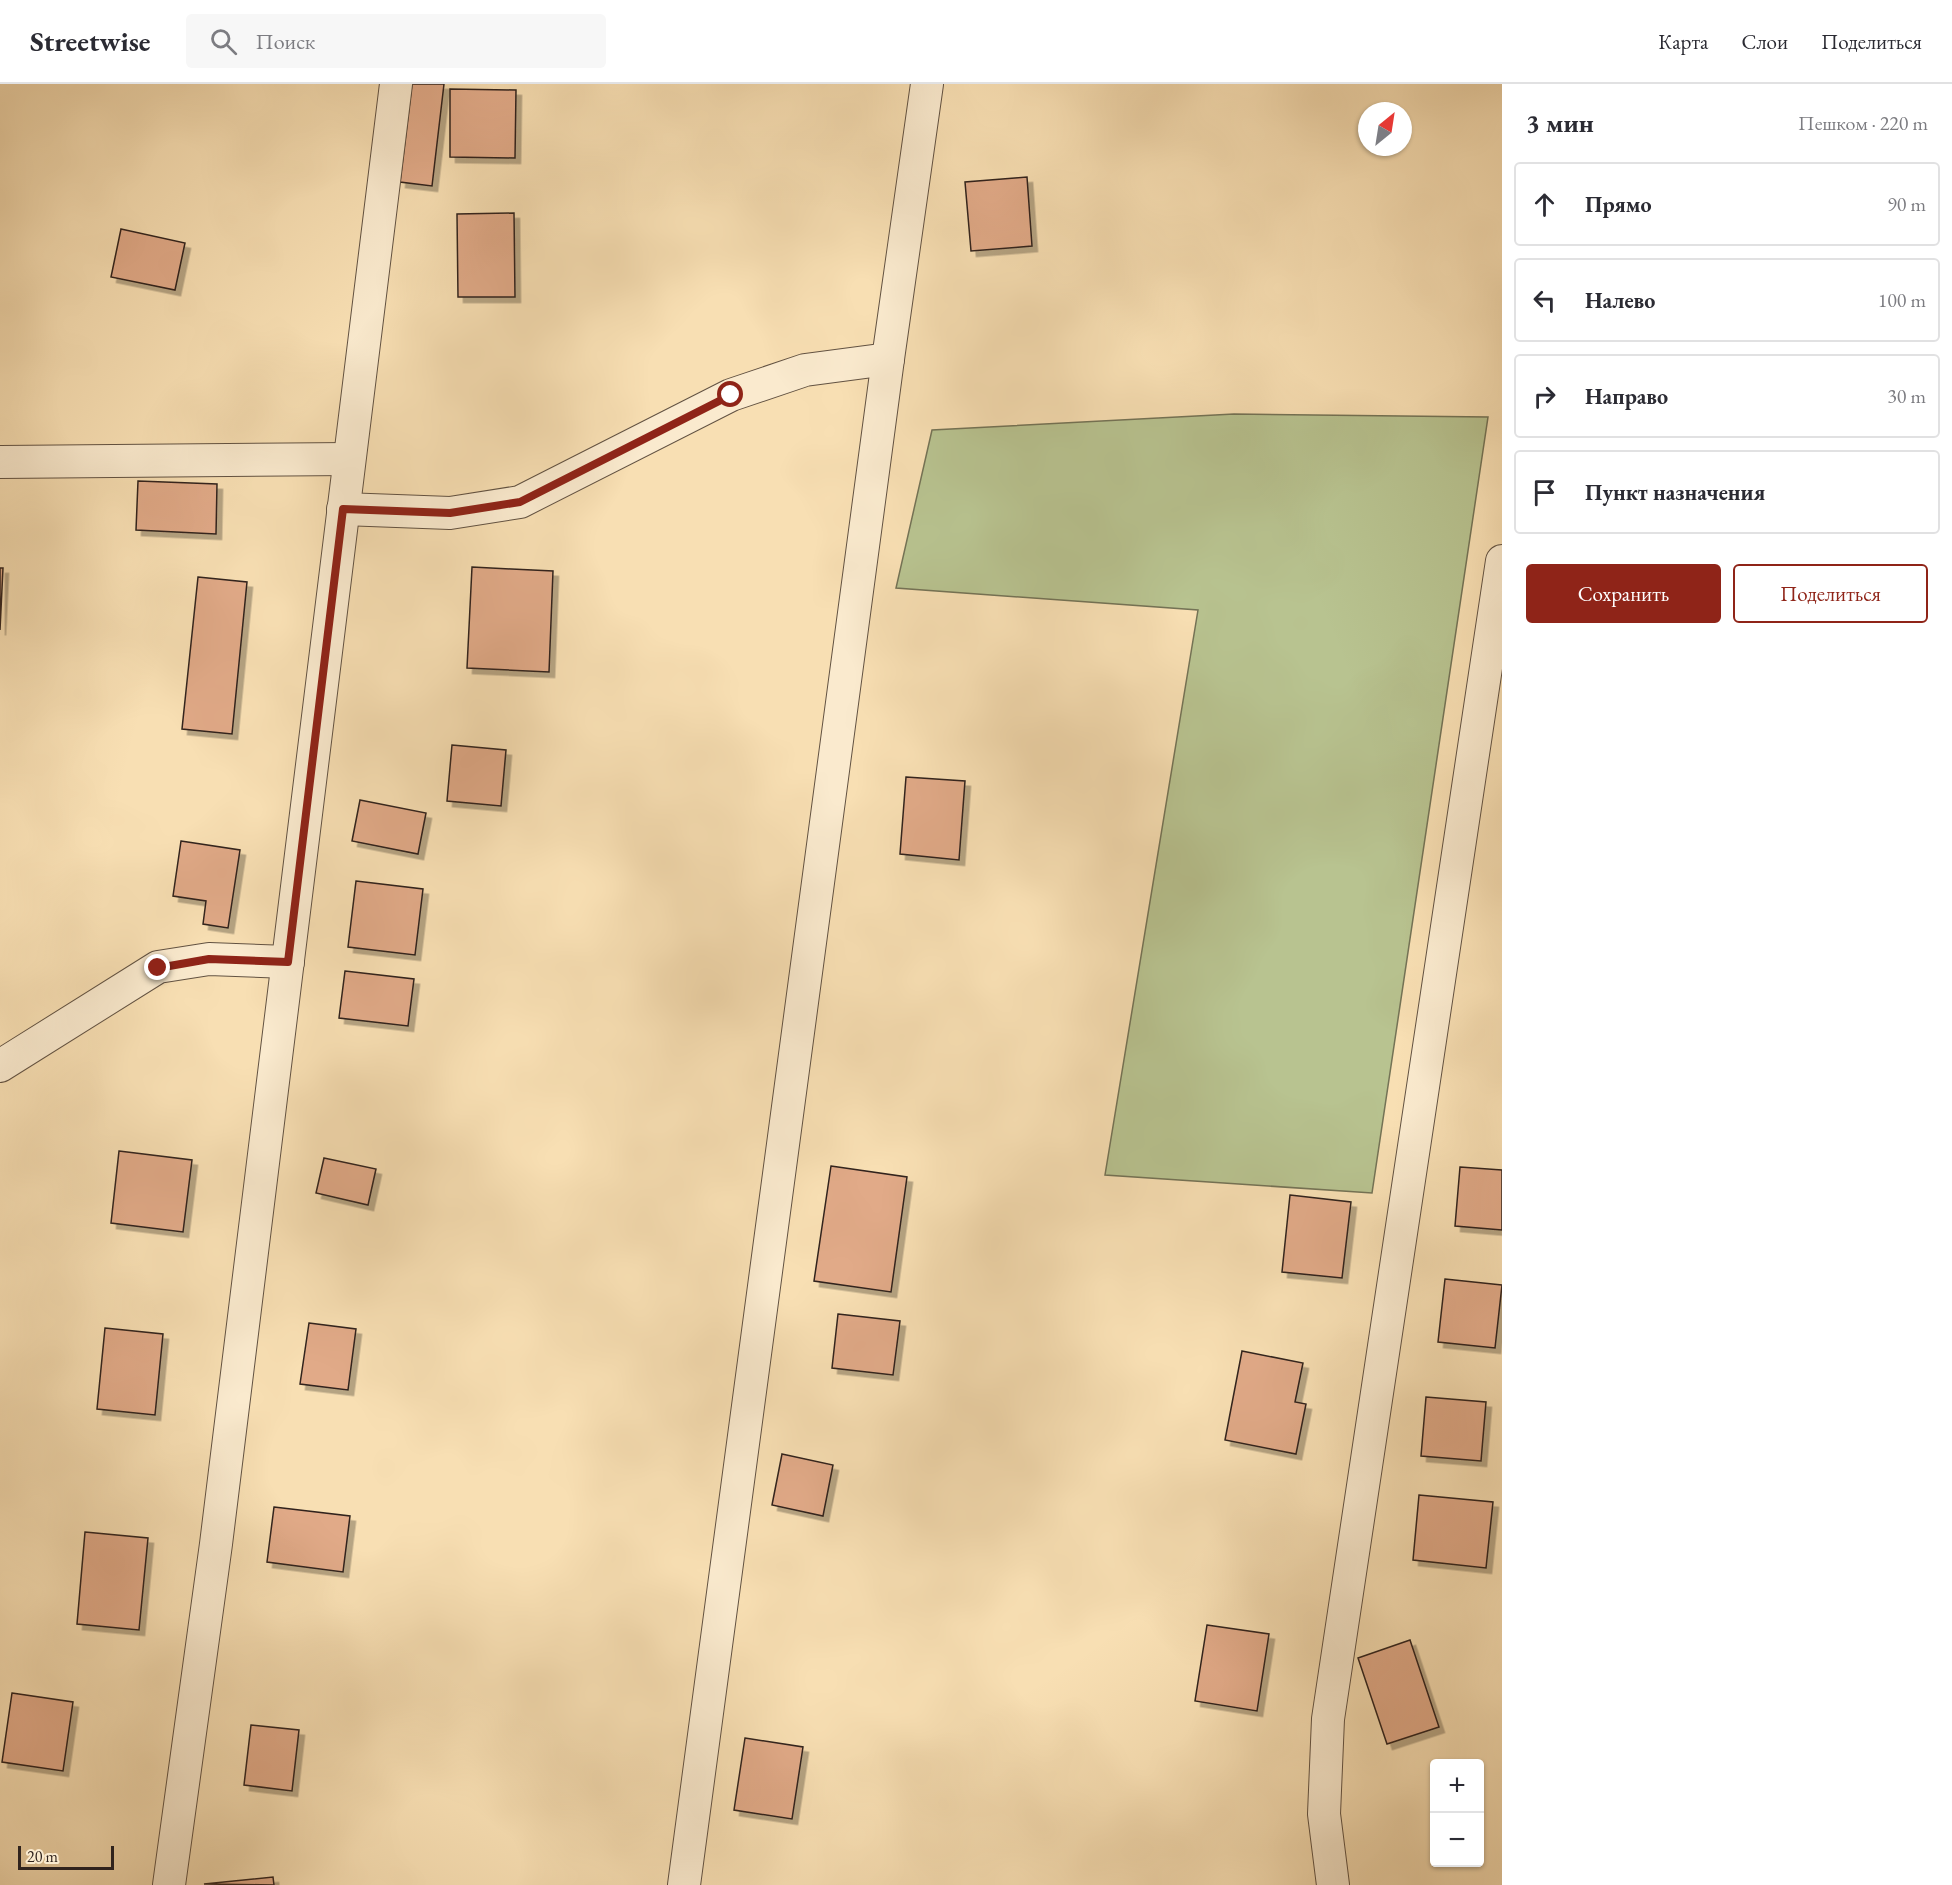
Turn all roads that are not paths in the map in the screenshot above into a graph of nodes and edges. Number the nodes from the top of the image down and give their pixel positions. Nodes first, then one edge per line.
1 (396, 84) edge
2 (927, 84) edge
3 (888, 359) junction
4 (349, 459) junction
5 (0, 462) edge
6 (343, 509) junction
7 (1502, 561) edge
8 (288, 962) junction
9 (0, 1066) edge
10 (169, 1885) edge
11 (684, 1885) edge
12 (1333, 1885) edge

1 - 4 street
2 - 3 street
3 - 6 street
3 - 11 street
4 - 5 street
4 - 6 street
6 - 8 street
7 - 12 street
8 - 9 street
8 - 10 street

